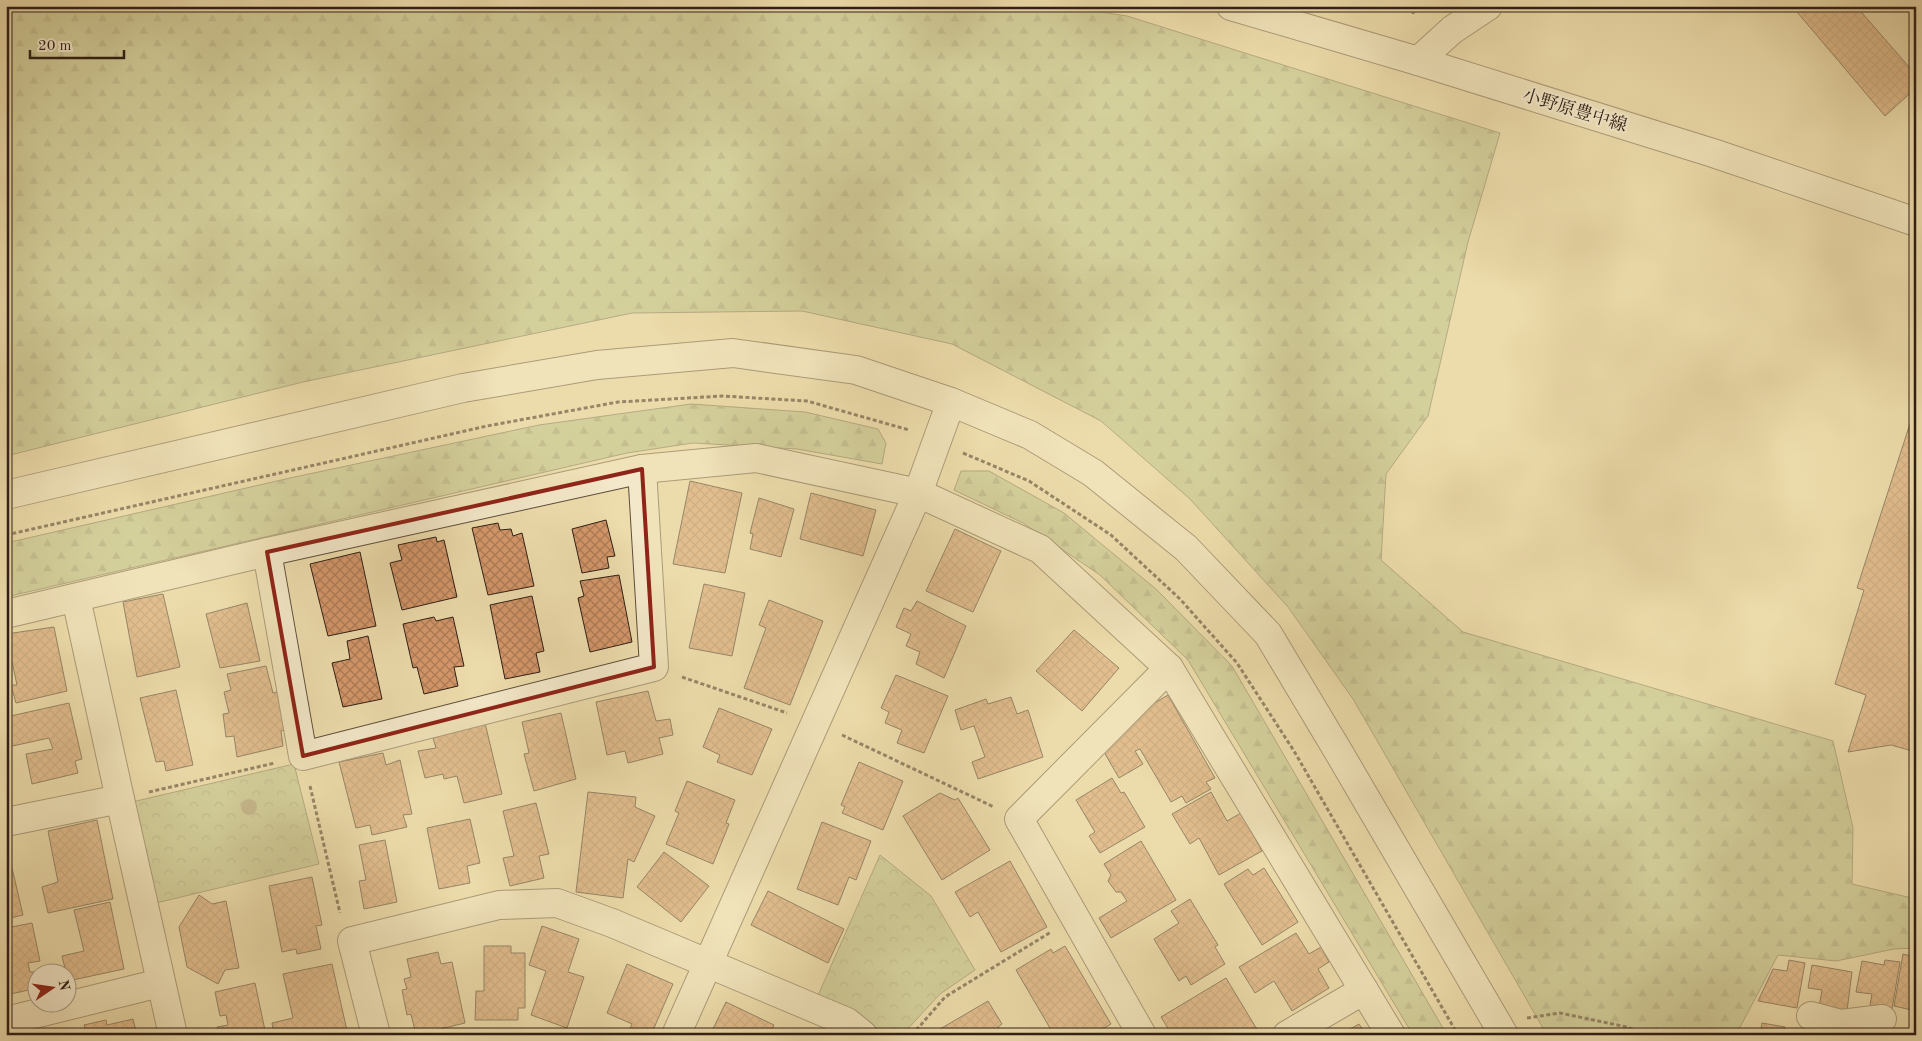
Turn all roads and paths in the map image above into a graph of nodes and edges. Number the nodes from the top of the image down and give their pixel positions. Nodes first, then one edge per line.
1 (1231, 6) edge
2 (1414, 6) edge
3 (1488, 6) edge
4 (1413, 14) dead end
5 (1418, 60) junction
6 (1916, 222) edge
7 (952, 402) junction
8 (937, 442) junction
9 (642, 469) junction
10 (918, 493) junction
11 (6, 495) edge
12 (6, 535) edge
13 (267, 552) junction
14 (76, 598) junction
15 (6, 614) edge
16 (1169, 668) junction
17 (302, 756) junction
18 (120, 800) junction
19 (6, 822) edge
20 (1075, 918) junction
21 (352, 941) junction
22 (707, 964) junction
23 (160, 983) junction
24 (1364, 990) junction
25 (1811, 1016) dead end
26 (1882, 1019) dead end
27 (6, 1021) edge
28 (1501, 1029) edge
29 (1841, 1029) edge
30 (173, 1035) edge
31 (376, 1035) edge
32 (676, 1035) edge
33 (863, 1035) edge
34 (912, 1035) edge
35 (1142, 1035) edge
36 (1287, 1035) edge
37 (1391, 1035) edge
38 (1458, 1035) edge
39 (1645, 1035) edge

1 - 5 street, 小野原豊中線
2 - 4 path
3 - 5 street
5 - 6 street, 小野原豊中線
7 - 8 street
7 - 11 street
7 - 28 street
8 - 10 street
8 - 12 path
8 - 38 path
9 - 10 street
9 - 13 street
9 - 17 street
10 - 16 street
10 - 22 street
13 - 14 street
13 - 17 street
14 - 15 street
14 - 18 street
16 - 20 street
16 - 24 street
17 - 18 path
17 - 21 path
18 - 19 street
18 - 23 street
20 - 34 path
20 - 35 street
21 - 22 street
21 - 31 street
22 - 32 street
22 - 33 street
23 - 27 street
23 - 30 street
24 - 36 street
24 - 37 street
25 - 29 street
26 - 29 street
28 - 39 path

